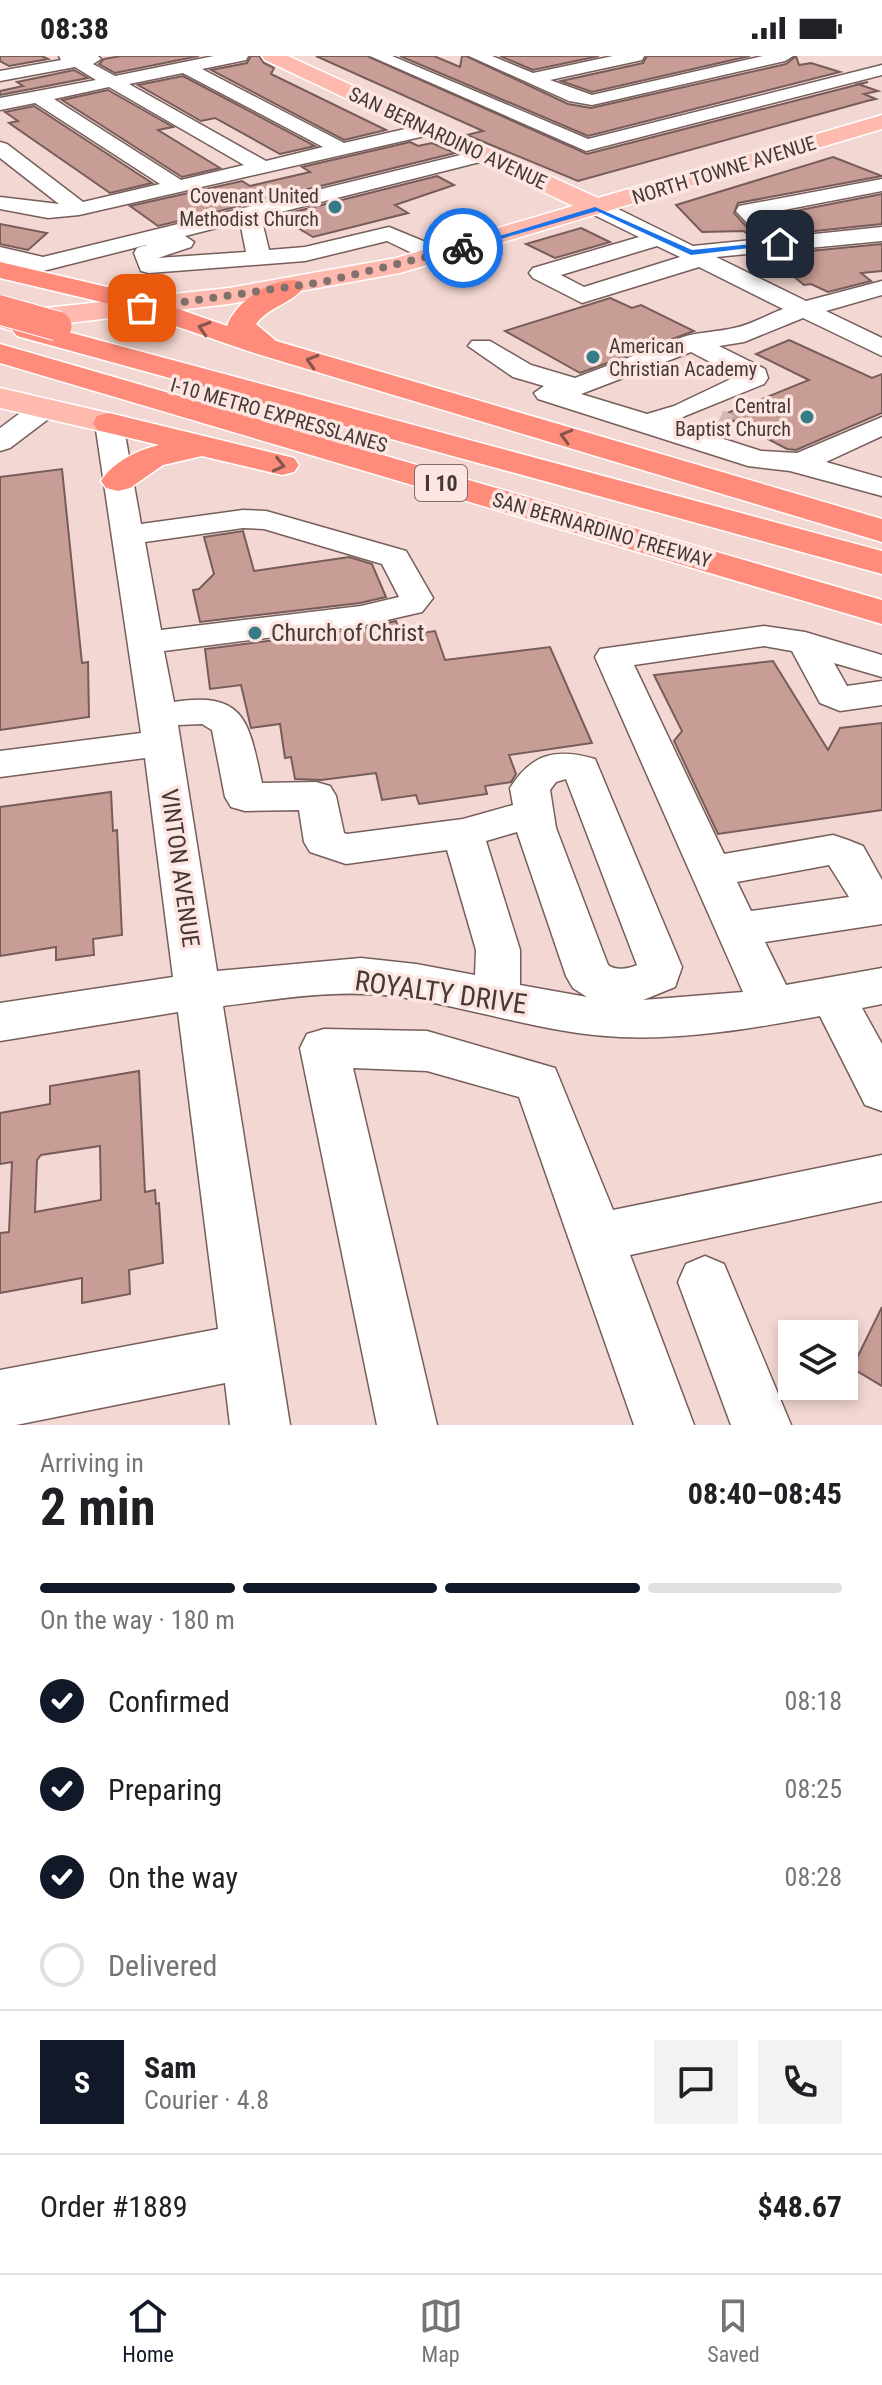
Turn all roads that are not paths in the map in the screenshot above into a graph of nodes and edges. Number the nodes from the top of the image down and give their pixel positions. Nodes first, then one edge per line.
1 (106, 56) edge
2 (240, 56) edge
3 (272, 56) edge
4 (378, 56) edge
5 (480, 56) edge
6 (636, 56) edge
7 (785, 56) edge
8 (72, 59) edge
9 (185, 67) junction
10 (882, 70) edge
11 (0, 76) edge
12 (531, 79) junction
13 (113, 82) junction
14 (37, 96) junction
15 (0, 104) edge
16 (882, 113) edge
17 (882, 122) edge
18 (431, 129) junction
19 (0, 148) edge
20 (343, 150) junction
21 (485, 155) junction
22 (264, 168) junction
23 (882, 185) edge
24 (178, 187) junction
25 (0, 203) edge
26 (591, 205) junction
27 (79, 209) junction
28 (250, 219) junction
29 (882, 234) edge
30 (660, 238) junction
31 (780, 244) junction
32 (420, 248) junction
33 (0, 254) edge
34 (696, 256) junction
35 (259, 258) junction
36 (0, 270) edge
37 (290, 287) junction
38 (882, 288) edge
39 (133, 304) junction
40 (797, 306) junction
41 (14, 323) edge
42 (709, 341) junction
43 (481, 346) dead end
44 (265, 347) junction
45 (882, 348) edge
46 (0, 353) edge
47 (558, 391) junction
48 (0, 398) edge
49 (686, 408) junction
50 (109, 423) junction
51 (648, 424) junction
52 (882, 425) edge
53 (16, 427) edge
54 (203, 446) junction
55 (792, 462) junction
56 (118, 481) junction
57 (882, 487) edge
58 (882, 531) edge
59 (127, 535) junction
60 (882, 543) edge
61 (882, 563) edge
62 (882, 585) edge
63 (882, 612) edge
64 (882, 620) edge
65 (145, 643) junction
66 (805, 643) junction
67 (882, 666) edge
68 (882, 693) edge
69 (159, 730) junction
70 (0, 764) edge
71 (533, 813) junction
72 (463, 833) junction
73 (712, 871) junction
74 (879, 908) edge
75 (738, 930) junction
76 (882, 986) edge
77 (198, 991) junction
78 (832, 995) junction
79 (497, 997) junction
80 (772, 1005) junction
81 (0, 1022) edge
82 (882, 1090) edge
83 (882, 1178) edge
84 (597, 1238) junction
85 (705, 1282) dead end
86 (248, 1351) junction
87 (0, 1399) edge
88 (260, 1425) edge
89 (407, 1425) edge
90 (664, 1425) edge
91 (761, 1425) edge

1 - 8 street
2 - 9 street
3 - 18 main road, SAN BERNARDINO AVENUE
4 - 10 street
5 - 12 street
6 - 12 street
7 - 12 street
8 - 11 street
8 - 13 street
9 - 13 street
9 - 20 street
13 - 14 street
13 - 22 street
14 - 15 street
14 - 24 street
16 - 26 main road, NORTH TOWNE AVENUE
17 - 26 main road, NORTH TOWNE AVENUE
18 - 20 street
18 - 21 main road, SAN BERNARDINO AVENUE
19 - 27 street
20 - 22 street
21 - 26 main road, SAN BERNARDINO AVENUE
21 - 28 street
22 - 24 street
23 - 31 street
24 - 27 street
25 - 27 street
26 - 30 street, SAN BERNARDINO AVENUE
26 - 32 main road, NORTH TOWNE AVENUE
26 - 37 main road, NORTH TOWNE AVENUE
28 - 33 street
28 - 35 street
28 - 35 street
29 - 31 street
30 - 34 street, SAN BERNARDINO AVENUE
30 - 34 street
31 - 34 street
32 - 35 street
32 - 39 main road, NORTH TOWNE AVENUE
34 - 40 street, SAN BERNARDINO AVENUE
36 - 39 highway
37 - 39 main road, NORTH TOWNE AVENUE
37 - 44 highway
38 - 40 street
39 - 41 main road, NORTH TOWNE AVENUE
44 -> 39 highway
40 - 42 street
40 - 45 street, SAN BERNARDINO AVENUE
41 - 60 highway, I 10
41 - 61 highway, I-10 METRO EXPRESSLANES
41 - 62 highway, I-10 METRO EXPRESSLANES
42 - 47 street
42 - 49 street
43 - 47 street
58 -> 44 highway
46 - 63 highway, SAN BERNARDINO FREEWAY / I 10
47 - 51 street
48 - 53 main road
49 - 51 street
49 - 55 street
50 - 53 main road
50 - 54 highway
50 - 56 street, VINTON AVENUE
51 - 55 street
52 - 55 street
54 - 56 highway
54 -> 64 highway
55 - 57 street
56 - 59 street, VINTON AVENUE
59 - 65 street, VINTON AVENUE
59 - 65 street
65 - 69 street, VINTON AVENUE
66 - 67 street
66 - 68 street
66 - 73 street
69 - 70 street
69 - 72 street
69 - 77 street, VINTON AVENUE
71 - 71 street
71 - 72 street
72 - 79 street
73 - 74 street
73 - 75 street
74 - 75 street
75 - 80 street
76 - 78 street, ROYALTY DRIVE
77 - 79 street, ROYALTY DRIVE
77 - 81 street, ROYALTY DRIVE
77 - 86 street, VINTON AVENUE
78 - 80 street, ROYALTY DRIVE
78 - 82 street
79 - 80 street, ROYALTY DRIVE
83 - 84 street
84 - 89 street
84 - 90 street
85 - 91 street
86 - 87 street
86 - 88 street, VINTON AVENUE

